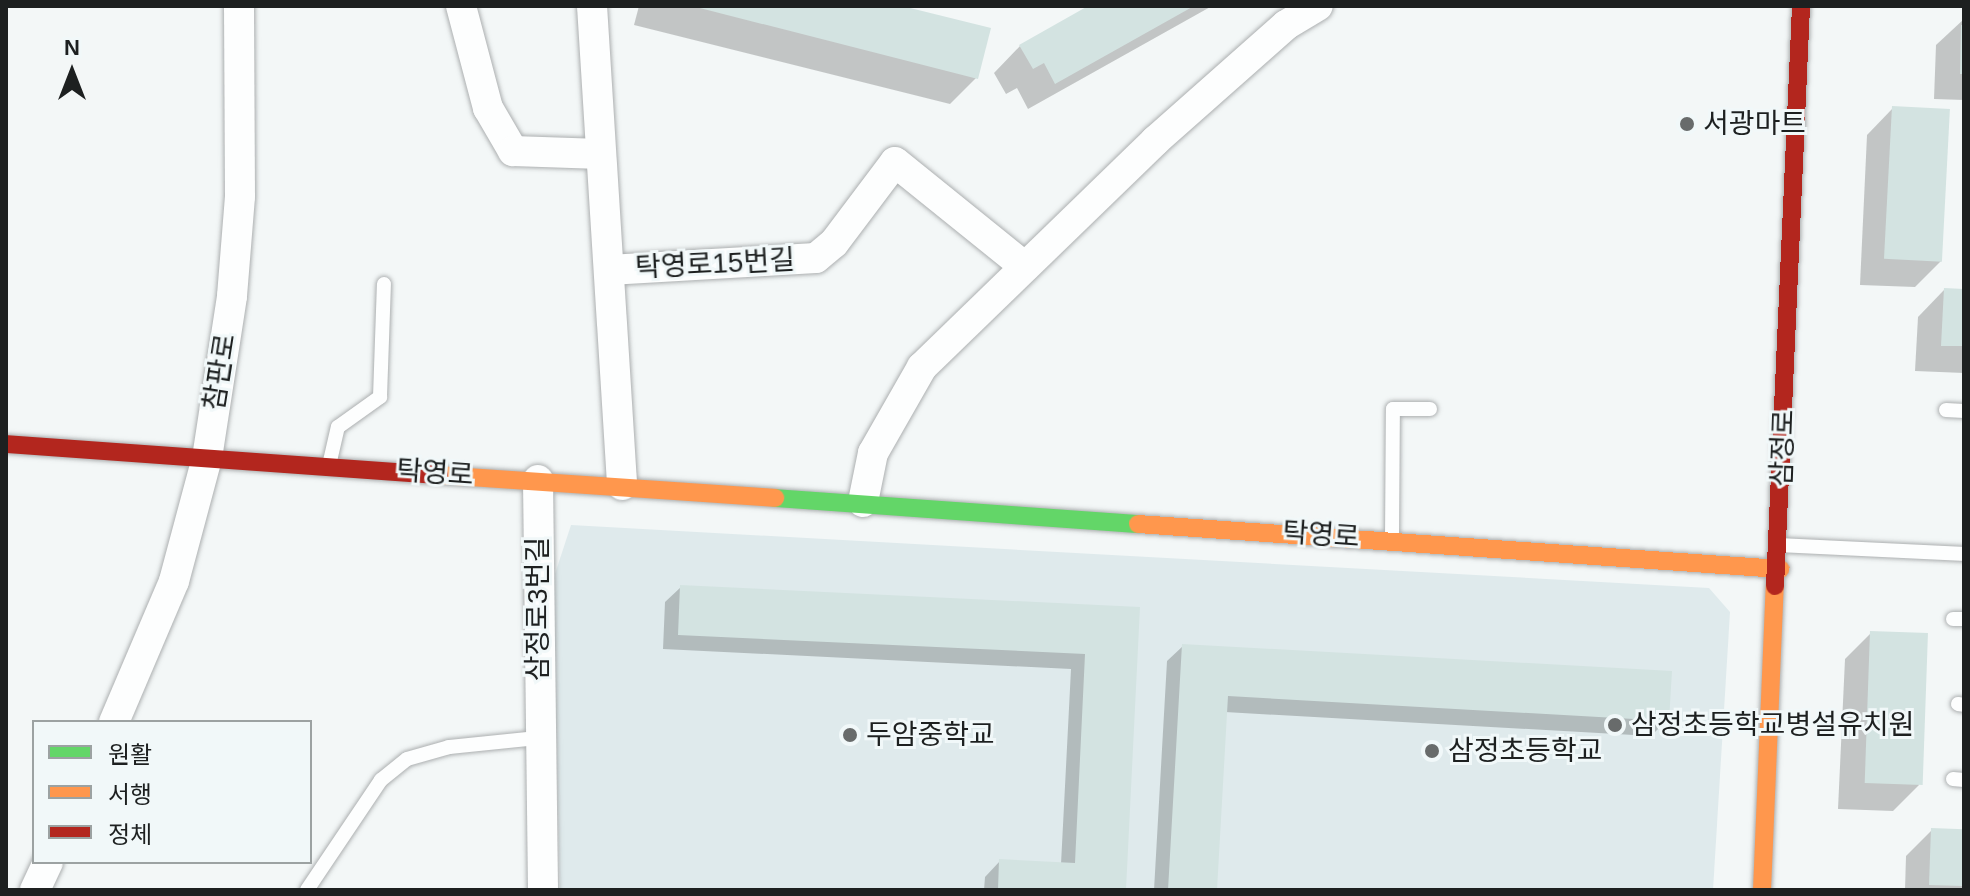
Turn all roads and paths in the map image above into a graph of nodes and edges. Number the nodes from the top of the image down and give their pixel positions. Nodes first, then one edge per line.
1 (239, 6) edge
2 (461, 6) edge
3 (592, 6) edge
4 (1318, 6) edge
5 (1801, 6) edge
6 (601, 154) junction
7 (1025, 267) junction
8 (609, 270) junction
9 (384, 284) dead end
10 (1430, 409) dead end
11 (1946, 410) dead end
12 (1964, 411) edge
13 (6, 444) edge
14 (207, 458) junction
15 (329, 466) junction
16 (538, 480) junction
17 (622, 485) junction
18 (863, 502) junction
19 (1392, 541) junction
20 (1780, 545) junction
21 (1964, 554) edge
22 (1780, 569) junction
23 (115, 720) edge
24 (538, 738) junction
25 (47, 864) edge
26 (35, 890) edge
27 (307, 890) edge
28 (543, 890) edge
29 (1762, 890) edge

1 - 14 street, 참판로
2 - 6 street
3 - 6 street, 탁영로15번길
4 - 7 street
5 - 20 street, 삼정로
6 - 8 street, 탁영로15번길
7 - 8 street, 탁영로15번길
7 - 18 street
8 - 17 street, 탁영로15번길
9 - 15 lane
10 - 19 lane
11 - 12 lane
13 - 14 street, 탁영로
14 - 15 street, 탁영로
14 - 23 street, 참판로
15 - 16 street, 탁영로
16 - 17 street, 탁영로
16 - 24 street, 삼정로3번길
17 - 18 street, 탁영로
18 - 19 street, 탁영로
19 - 22 street, 탁영로
20 - 21 lane
20 - 22 street, 삼정로
22 - 29 street, 삼정로
24 - 27 lane
24 - 28 street, 삼정로3번길
25 - 26 street

